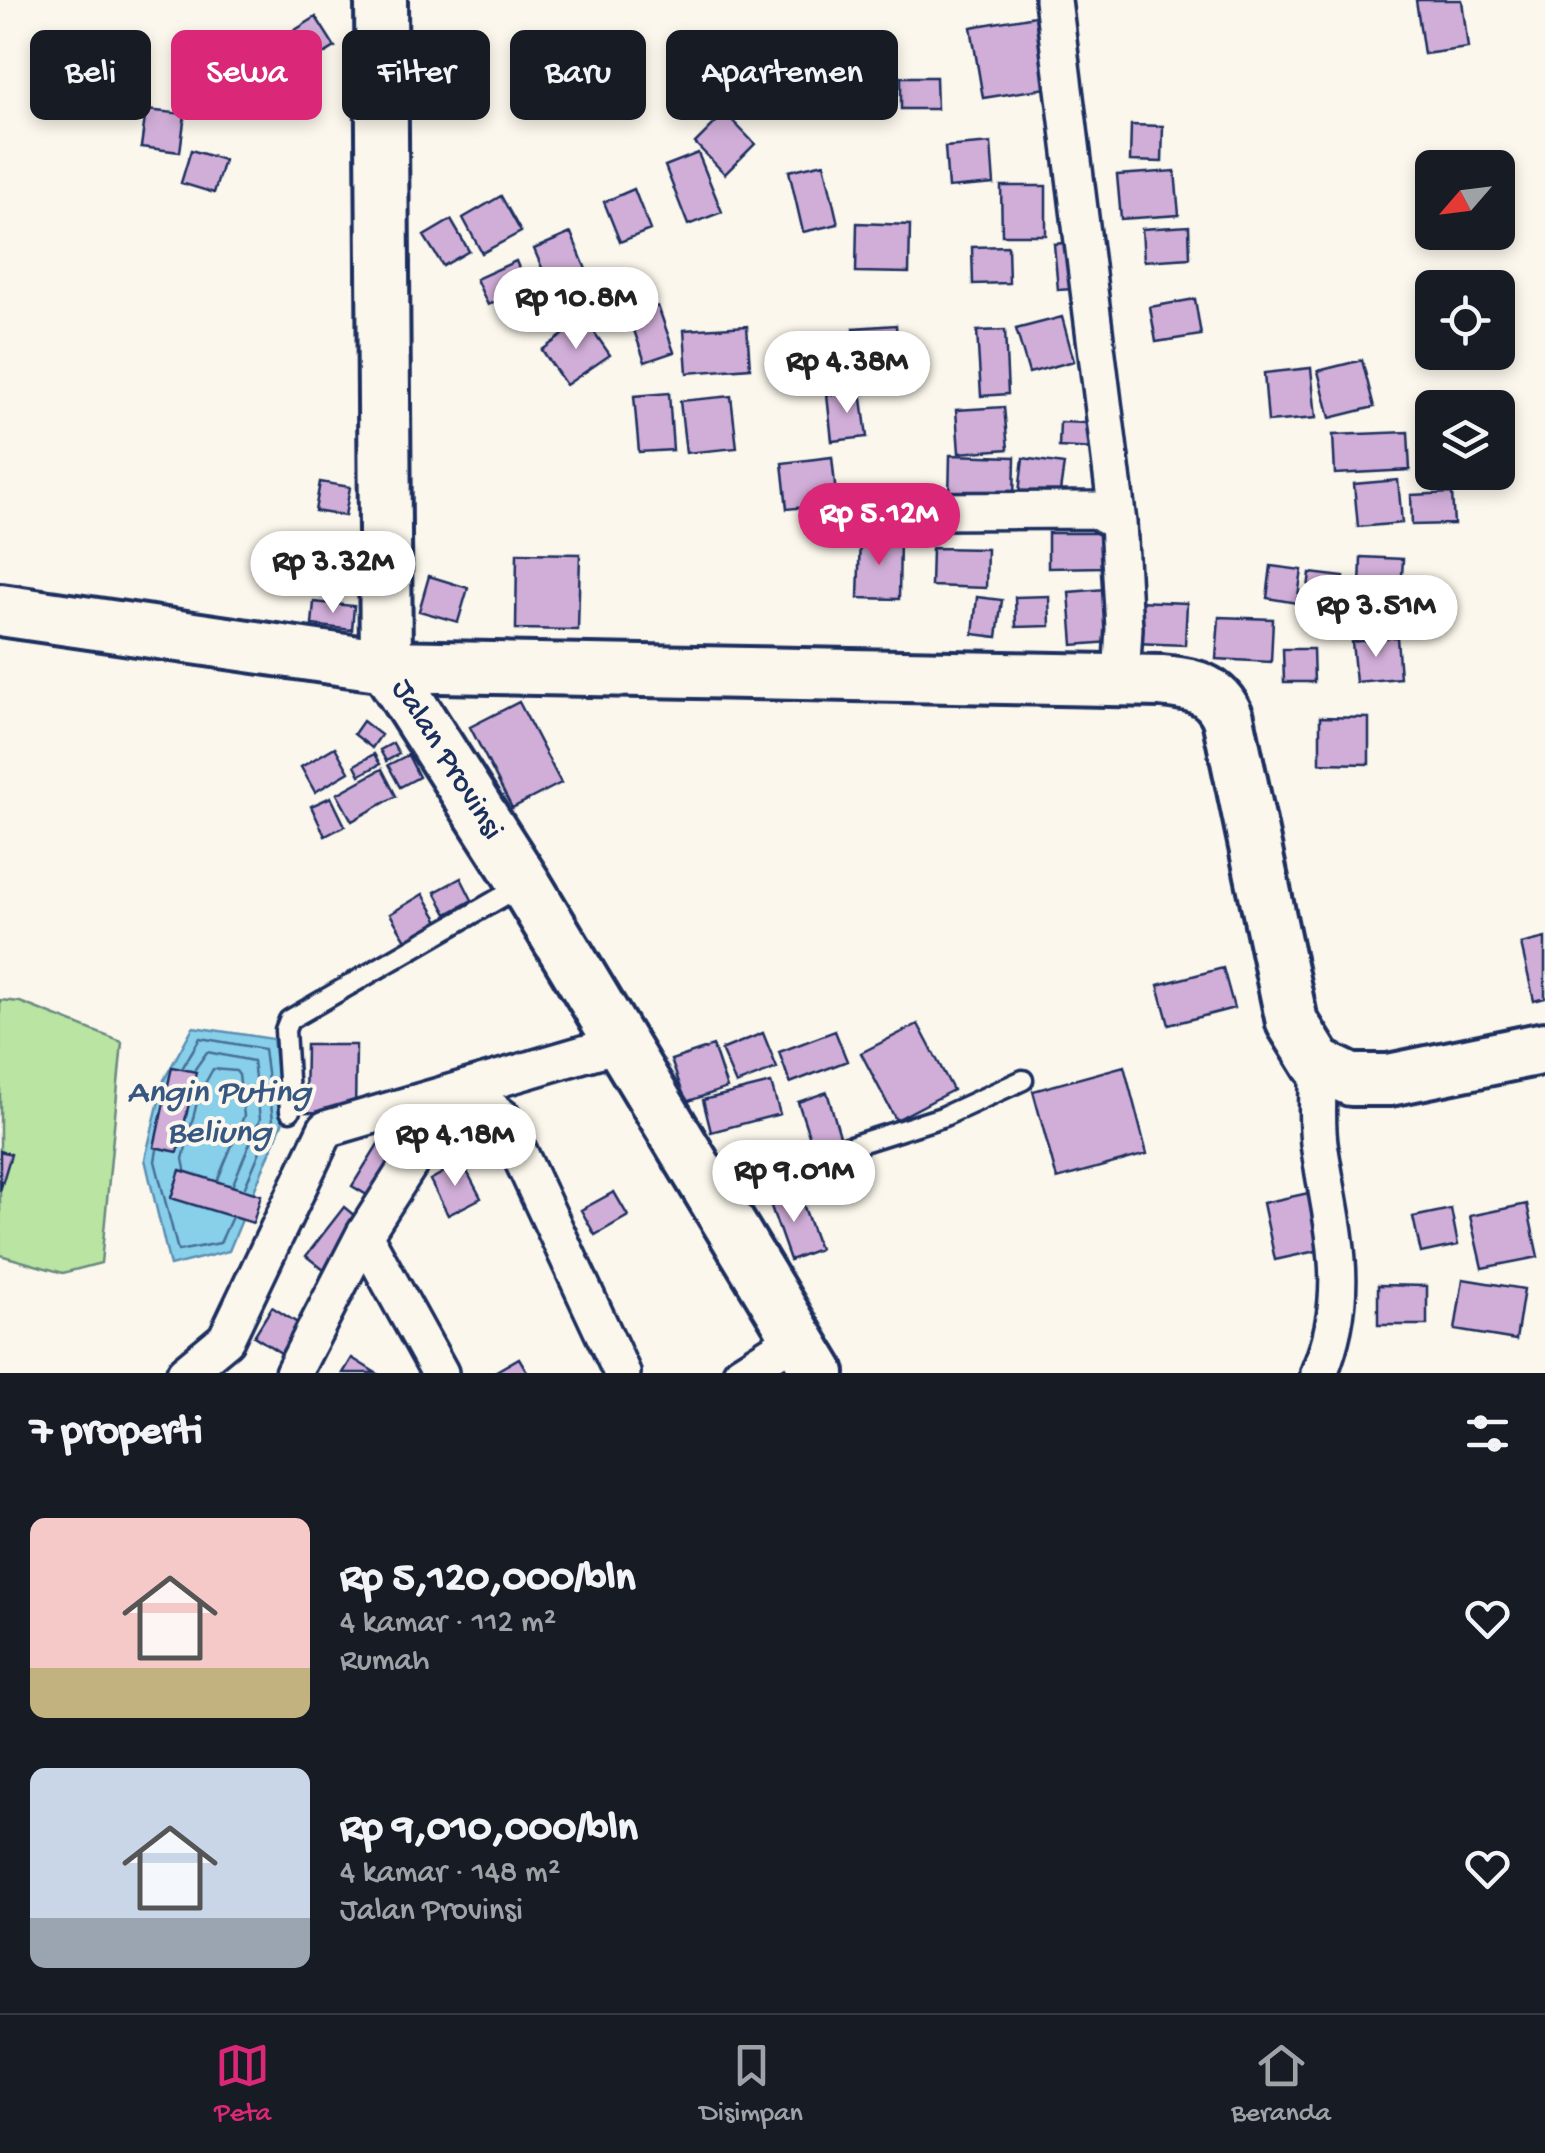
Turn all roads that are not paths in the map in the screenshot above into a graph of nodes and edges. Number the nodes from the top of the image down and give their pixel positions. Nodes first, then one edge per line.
1 (381, 0) edge
2 (1054, 0) edge
3 (927, 511) dead end
4 (1118, 523) junction
5 (0, 610) edge
6 (386, 666) junction
7 (1121, 680) junction
8 (525, 884) junction
9 (620, 1043) junction
10 (1545, 1048) edge
11 (1318, 1064) junction
12 (1023, 1080) dead end
13 (290, 1112) dead end
14 (712, 1194) junction
15 (364, 1234) junction
16 (809, 1355) edge
17 (184, 1373) edge
18 (293, 1373) edge
19 (440, 1373) edge
20 (622, 1373) edge
21 (741, 1373) edge
22 (1319, 1373) edge

1 - 6 street, Jalan Provinsi
2 - 4 street
3 - 4 street
4 - 7 street
5 - 6 street
6 - 7 street
6 - 8 street, Jalan Provinsi
7 - 11 street
8 - 9 street, Jalan Provinsi
8 - 13 lane
9 - 14 street, Jalan Provinsi
9 - 17 street
10 - 11 street
11 - 22 street
12 - 14 lane
14 - 16 street, Jalan Provinsi
15 - 18 street
15 - 19 street
15 - 20 street
16 - 21 street

